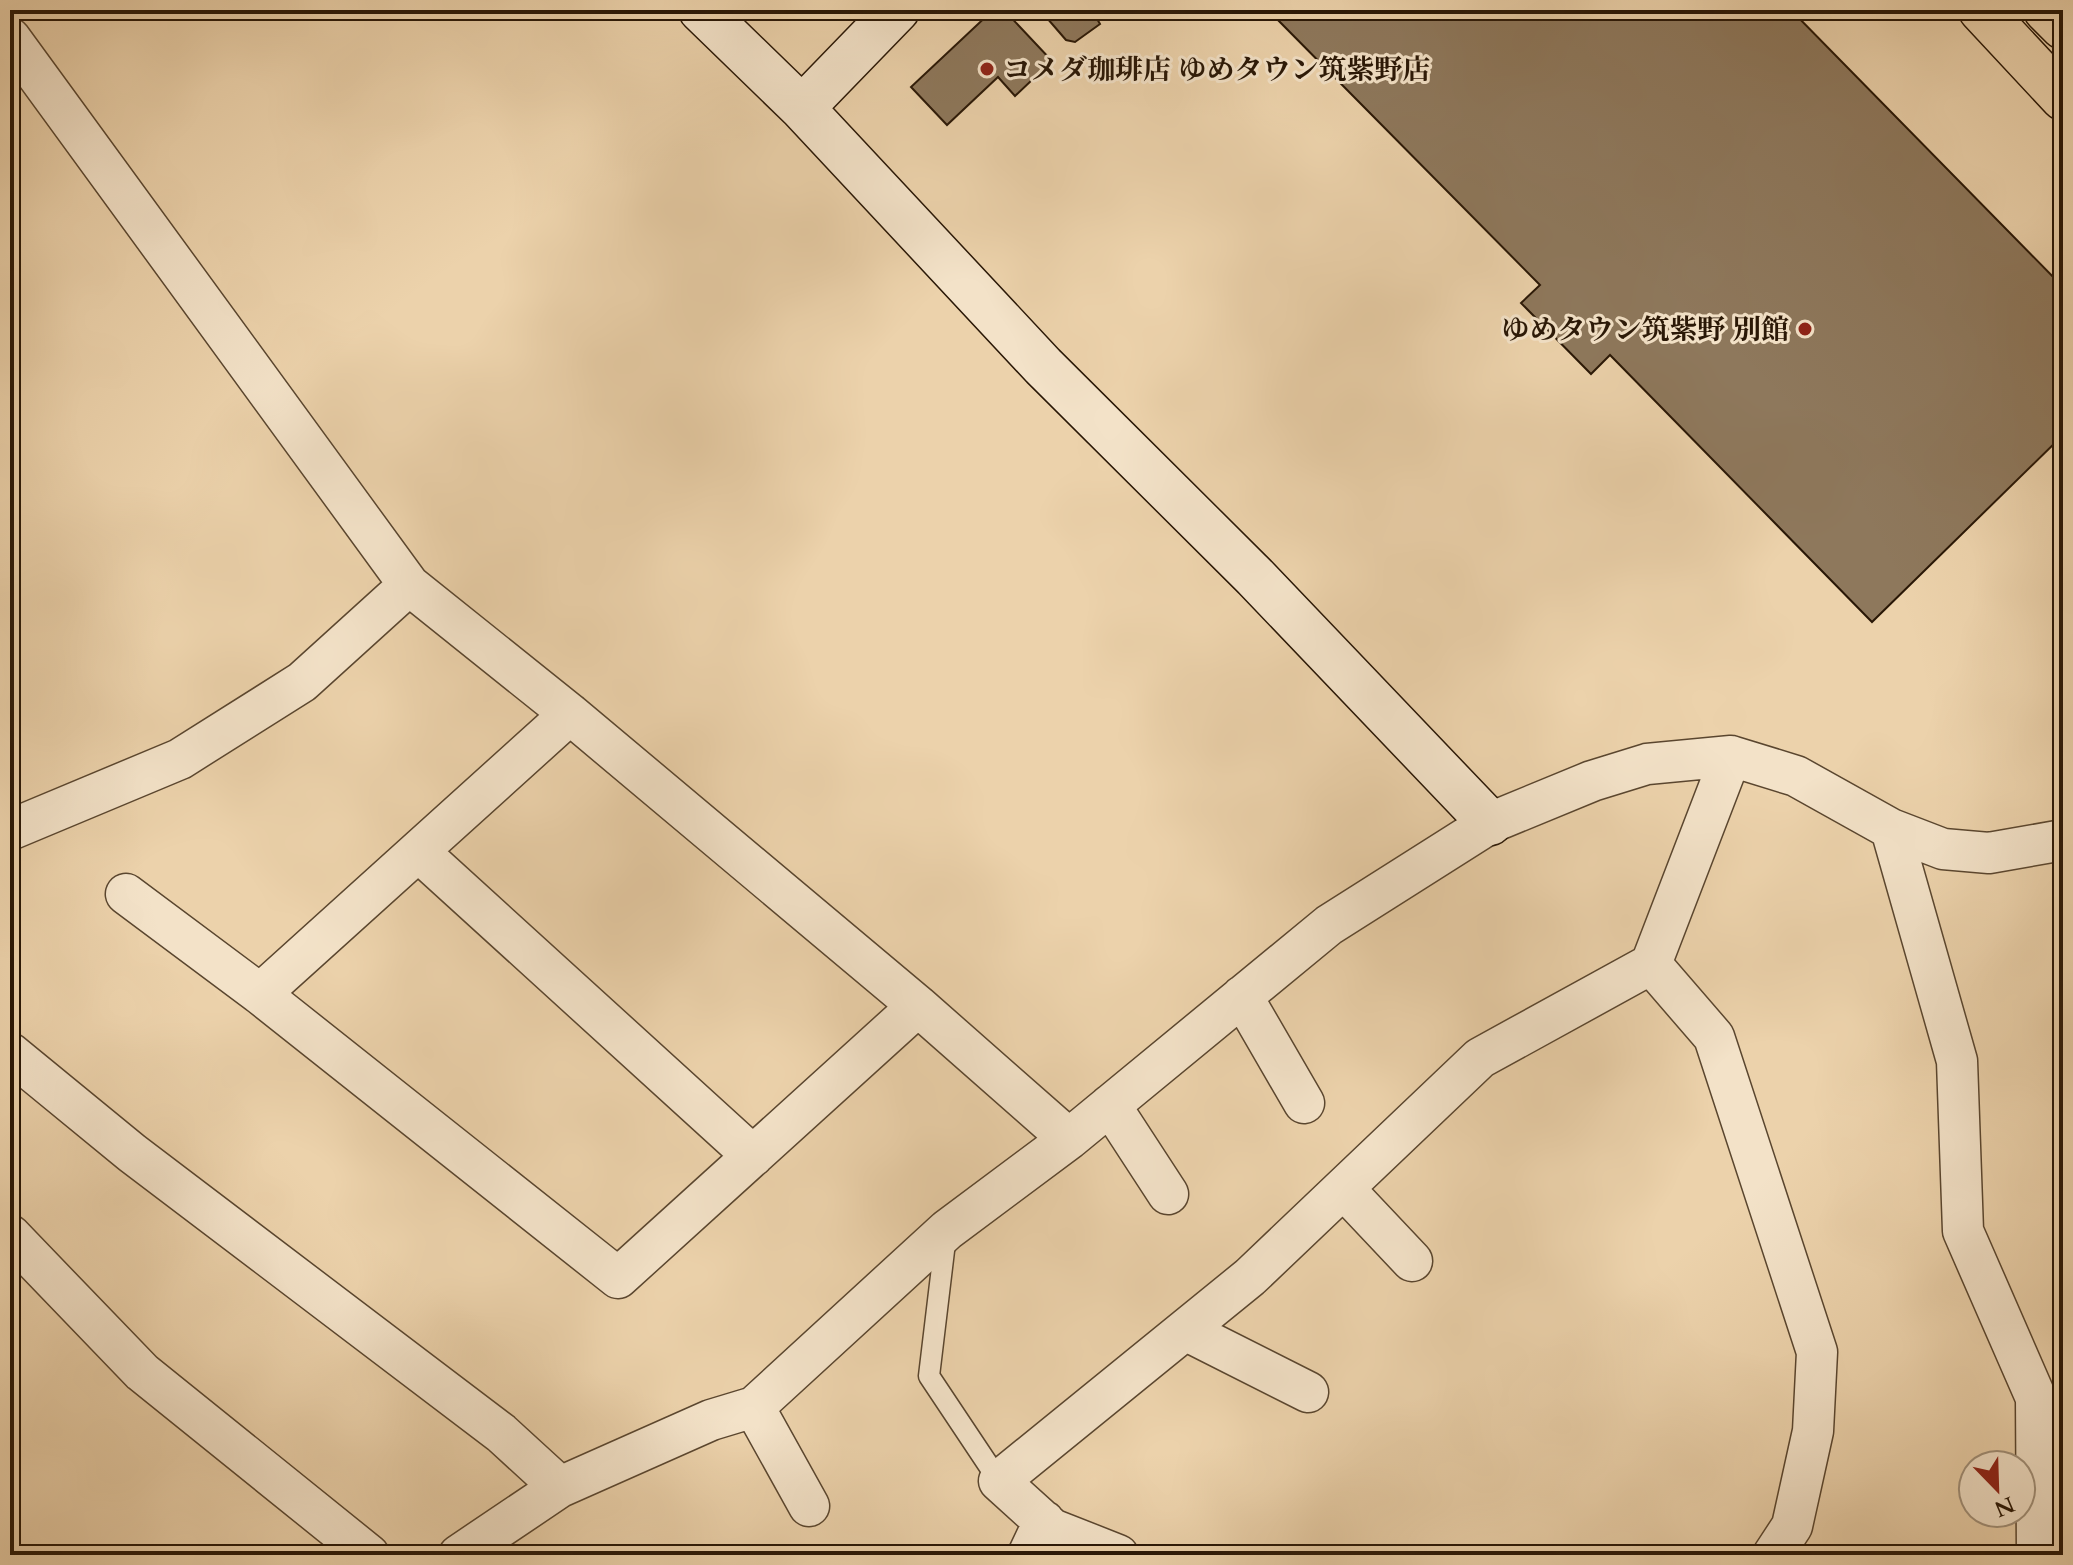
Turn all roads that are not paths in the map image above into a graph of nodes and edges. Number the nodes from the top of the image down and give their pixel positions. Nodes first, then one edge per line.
1 (701, 10) edge
2 (897, 10) edge
3 (1981, 10) edge
4 (2046, 10) edge
5 (2063, 27) edge
6 (10, 38) edge
7 (2063, 98) edge
8 (802, 108) junction
9 (409, 585) junction
10 (570, 714) junction
11 (1731, 756) junction
12 (1490, 823) junction
13 (1891, 829) junction
14 (10, 830) edge
15 (2063, 840) edge
16 (419, 852) junction
17 (126, 894) dead end
18 (1651, 964) junction
19 (260, 994) junction
20 (1242, 996) junction
21 (918, 1006) junction
22 (11, 1061) edge
23 (1304, 1103) dead end
24 (1110, 1105) junction
25 (1069, 1139) junction
26 (753, 1156) junction
27 (1344, 1189) junction
28 (1168, 1194) dead end
29 (947, 1230) junction
30 (10, 1235) edge
31 (1412, 1261) dead end
32 (1185, 1330) junction
33 (1308, 1392) dead end
34 (754, 1407) junction
35 (999, 1481) junction
36 (560, 1487) junction
37 (809, 1506) dead end
38 (1036, 1538) edge
39 (369, 1555) edge
40 (459, 1555) edge
41 (1118, 1555) edge
42 (1773, 1555) edge
43 (2037, 1555) edge

1 - 8 street
2 - 8 street
3 - 7 highway
4 - 5 highway
6 - 9 street
8 - 12 street
9 - 10 street
9 - 14 street
10 - 16 street
10 - 21 street
11 - 12 street
11 - 13 street
11 - 18 street
12 - 20 street
13 - 15 street
13 - 43 street
16 - 19 street
16 - 26 street
17 - 19 street
18 - 27 street
18 - 42 street
19 - 26 street
20 - 23 street
20 - 24 street
21 - 25 street
21 - 26 street
22 - 36 street
24 - 25 street
24 - 28 street
25 - 29 street
27 - 31 street
27 - 32 street
29 - 34 street
29 - 35 lane
30 - 39 street
32 - 33 street
32 - 35 street
34 - 36 street
34 - 37 street
35 - 38 street
36 - 40 street
38 - 41 street

